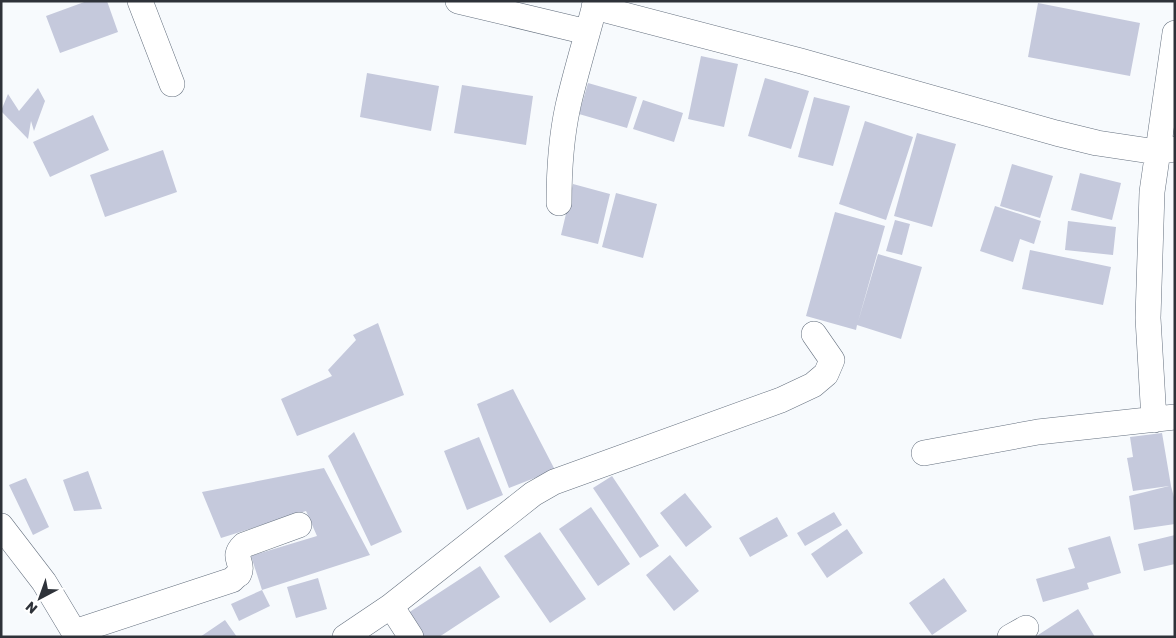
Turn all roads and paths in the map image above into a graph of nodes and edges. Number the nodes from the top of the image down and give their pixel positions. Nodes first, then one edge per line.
1 (140, 1) edge
2 (458, 1) edge
3 (595, 4) edge
4 (587, 32) junction
5 (1175, 33) edge
6 (172, 84) dead end
7 (1166, 151) edge
8 (559, 203) dead end
9 (814, 334) dead end
10 (1165, 418) edge
11 (924, 453) dead end
12 (299, 525) dead end
13 (1, 526) edge
14 (390, 606) junction
15 (75, 634) edge
16 (345, 637) edge
17 (411, 637) edge

1 - 6 street
2 - 4 street
3 - 4 street
3 - 7 street
4 - 8 street
5 - 7 street
7 - 10 street
9 - 14 street
10 - 11 street
12 - 15 street
13 - 15 street
14 - 16 street
14 - 17 street

